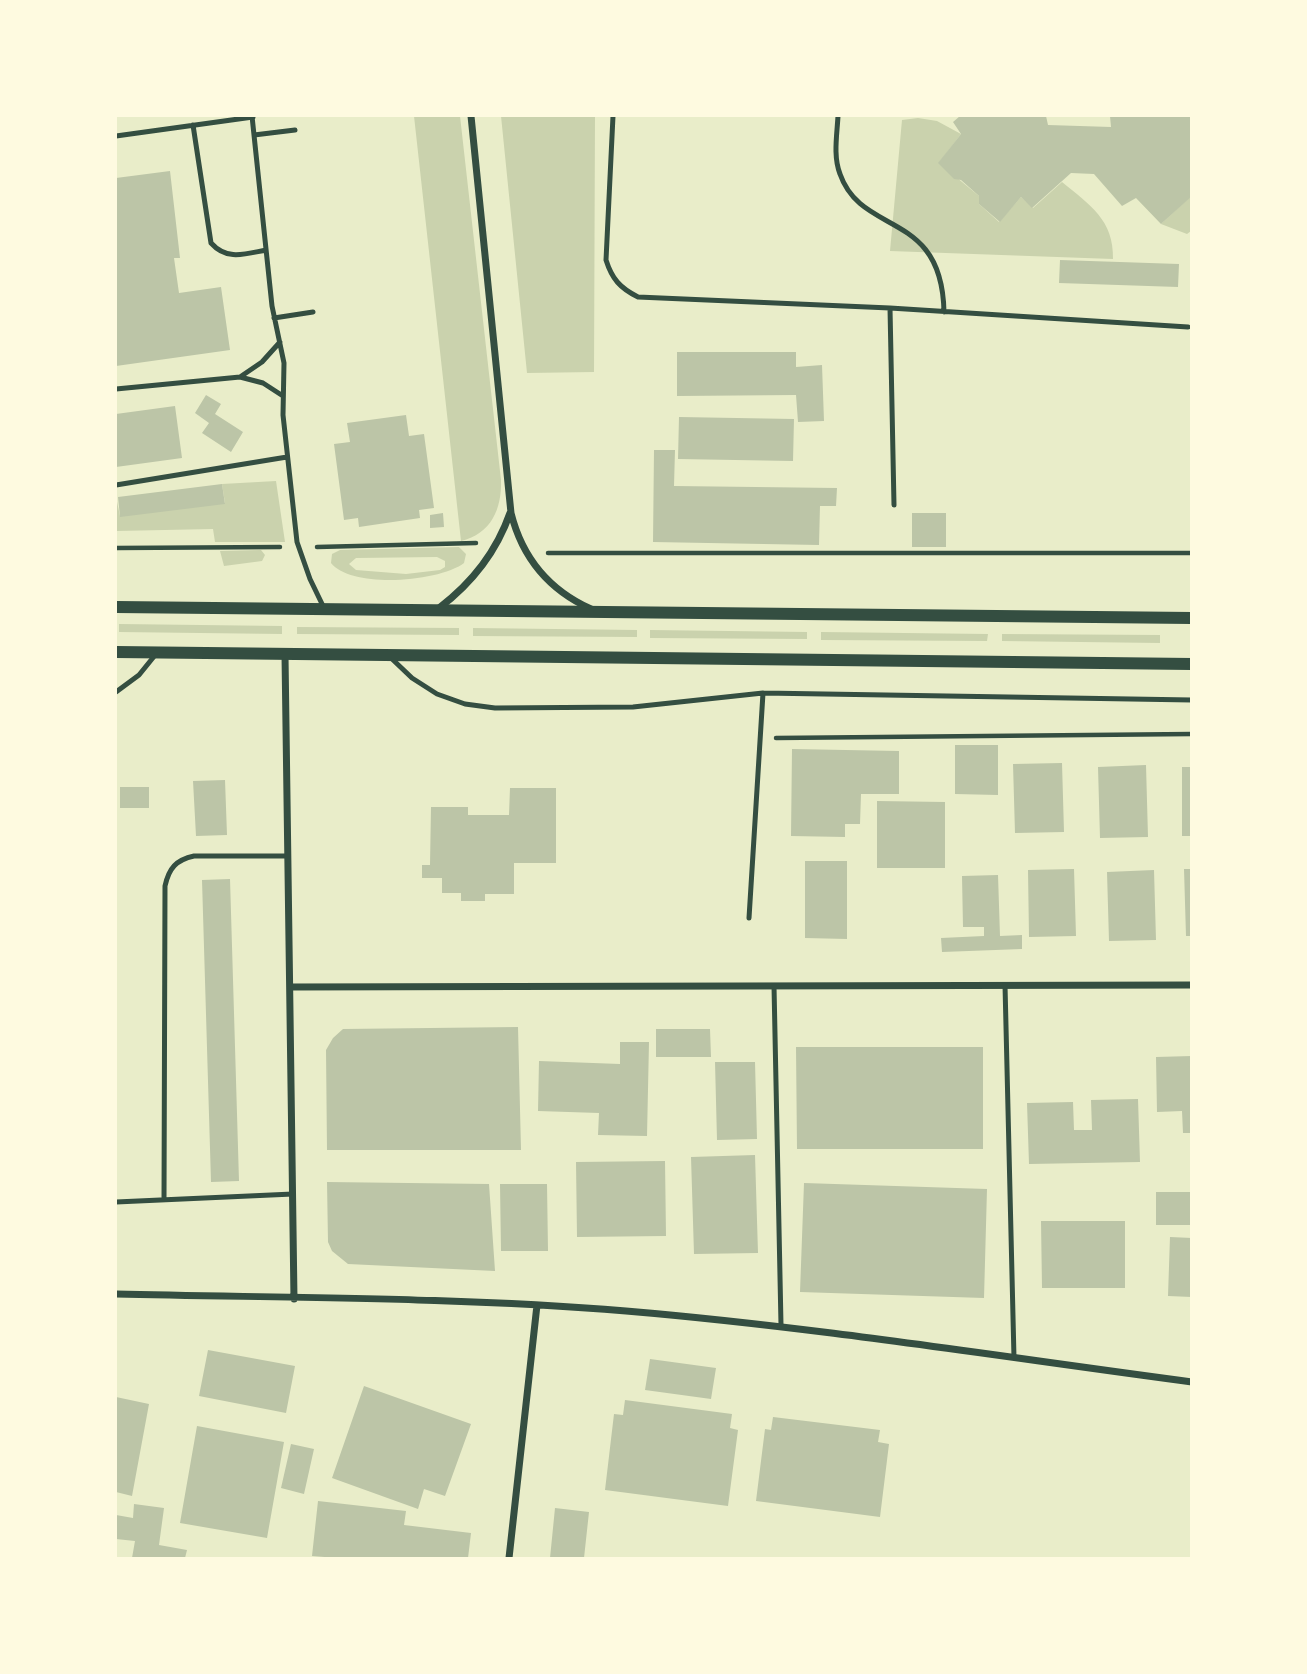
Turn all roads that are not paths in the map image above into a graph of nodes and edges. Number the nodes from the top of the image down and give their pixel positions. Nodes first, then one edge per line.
1 (252, 116) edge
2 (471, 116) edge
3 (613, 116) edge
4 (838, 116) edge
5 (193, 125) junction
6 (295, 130) dead end
7 (254, 135) junction
8 (116, 136) edge
9 (266, 250) junction
10 (890, 308) junction
11 (313, 312) dead end
12 (944, 312) junction
13 (274, 318) junction
14 (1188, 327) dead end
15 (280, 342) junction
16 (240, 377) junction
17 (116, 389) edge
18 (284, 396) junction
19 (287, 457) junction
20 (116, 485) edge
21 (894, 505) dead end
22 (511, 513) junction
23 (116, 607) edge
24 (325, 609) junction
25 (437, 610) junction
26 (595, 611) junction
27 (1192, 618) edge
28 (116, 652) edge
29 (157, 652) junction
30 (285, 654) junction
31 (390, 657) junction
32 (1192, 664) edge
33 (116, 692) edge
34 (763, 693) junction
35 (1192, 700) edge
36 (288, 856) junction
37 (748, 918) dead end
38 (1005, 985) junction
39 (1192, 985) edge
40 (774, 986) junction
41 (290, 987) junction
42 (293, 1194) junction
43 (164, 1200) junction
44 (116, 1202) edge
45 (116, 1294) edge
46 (294, 1298) junction
47 (537, 1305) junction
48 (781, 1325) junction
49 (1014, 1358) junction
50 (1192, 1382) edge
51 (509, 1559) edge

1 - 5 lane
1 - 7 lane
2 - 22 street
3 - 10 lane
4 - 12 lane
5 - 8 lane
5 - 9 lane
6 - 7 lane
7 - 9 lane
9 - 13 lane
10 - 12 lane
10 - 21 lane
11 - 13 lane
12 - 14 lane
13 - 15 lane
15 - 16 lane
15 - 18 lane
16 - 17 lane
16 - 18 lane
18 - 19 lane
19 - 20 lane
19 - 24 lane
22 - 25 street
22 - 26 street
23 - 24 street
24 - 25 street
25 - 26 street
26 - 27 street
28 - 29 street
29 - 30 street
29 - 33 lane
30 - 31 street
30 - 36 street
31 - 32 street
31 - 34 lane
34 - 35 lane
34 - 37 lane
36 - 41 street
36 - 43 lane
38 - 39 street
38 - 40 street
38 - 49 lane
40 - 41 street
40 - 48 lane
41 - 42 street
42 - 43 lane
42 - 46 street
43 - 44 lane
45 - 46 street
46 - 47 street
47 - 48 street
47 - 51 street
48 - 49 street
49 - 50 street

